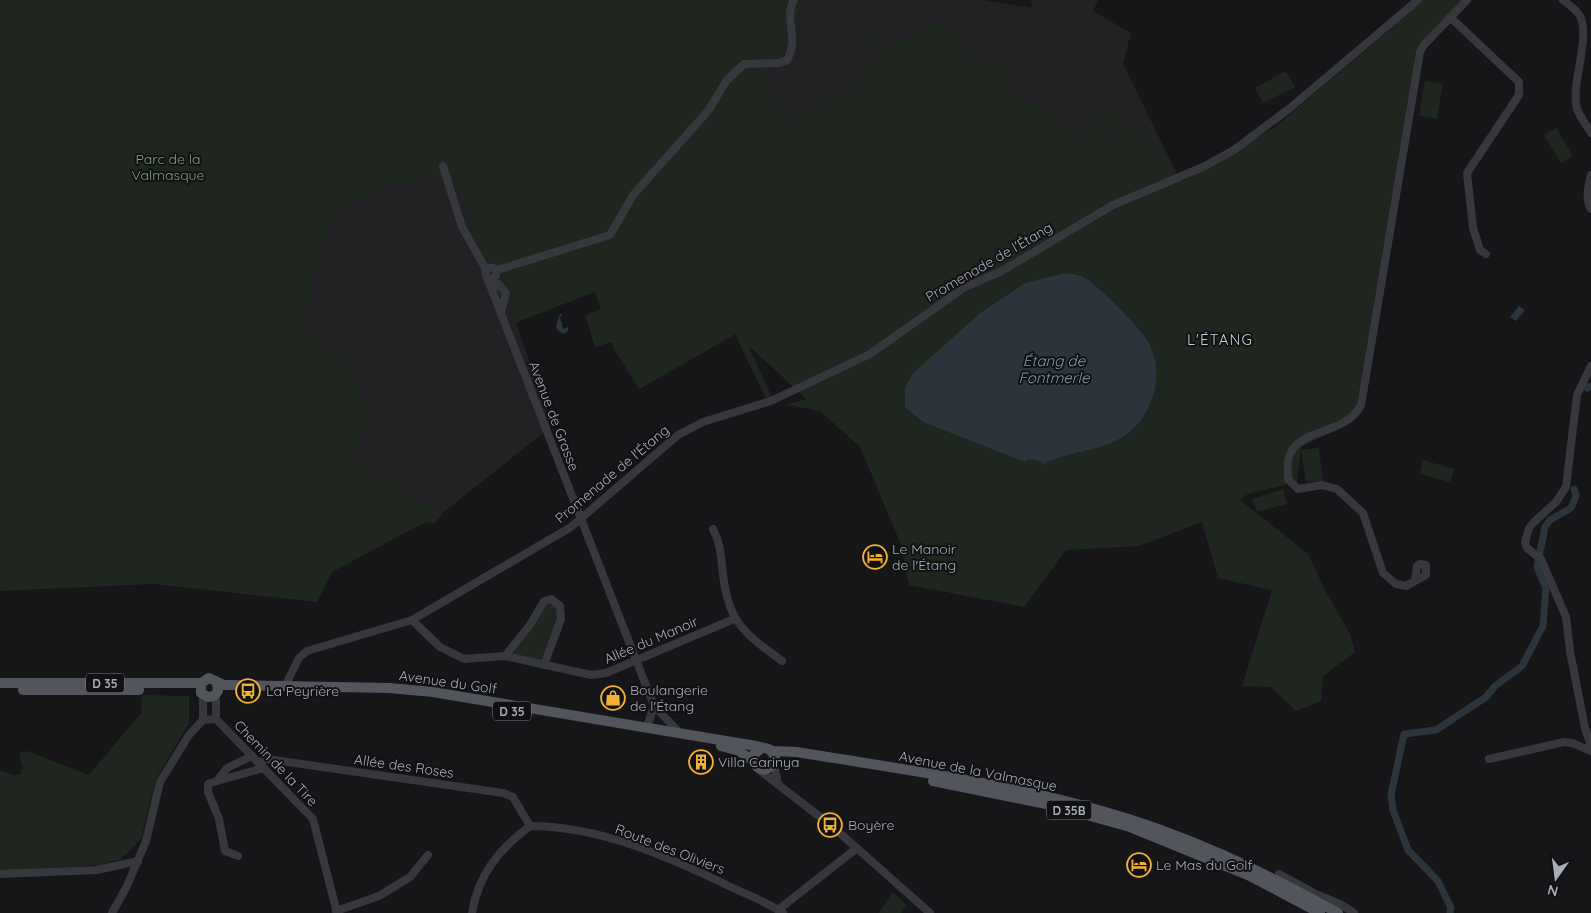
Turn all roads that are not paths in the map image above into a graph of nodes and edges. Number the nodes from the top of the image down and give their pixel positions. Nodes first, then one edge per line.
1 (794, 0) edge
2 (1418, 0) edge
3 (1467, 0) edge
4 (1563, 0) edge
5 (1450, 17) junction
6 (1591, 133) edge
7 (443, 166) dead end
8 (1591, 175) edge
9 (1591, 208) edge
10 (1486, 254) dead end
11 (486, 272) junction
12 (497, 272) junction
13 (495, 287) junction
14 (1591, 366) edge
15 (581, 519) junction
16 (713, 529) dead end
17 (1415, 581) dead end
18 (734, 619) junction
19 (412, 620) junction
20 (505, 656) junction
21 (782, 660) dead end
22 (637, 661) junction
23 (544, 665) junction
24 (294, 666) junction
25 (0, 683) edge
26 (285, 686) junction
27 (300, 686) junction
28 (20, 687) junction
29 (0, 689) edge
30 (217, 689) junction
31 (201, 690) junction
32 (654, 706) junction
33 (216, 719) junction
34 (203, 720) junction
35 (647, 727) junction
36 (679, 732) junction
37 (660, 735) junction
38 (1591, 746) edge
39 (767, 750) junction
40 (1591, 751) edge
41 (252, 756) junction
42 (1489, 759) dead end
43 (755, 764) junction
44 (774, 764) junction
45 (261, 765) junction
46 (218, 781) junction
47 (778, 783) junction
48 (972, 785) junction
49 (530, 826) junction
50 (857, 848) junction
51 (428, 855) dead end
52 (238, 856) dead end
53 (138, 861) junction
54 (0, 874) edge
55 (1279, 874) dead end
56 (780, 911) edge
57 (336, 912) edge
58 (112, 913) edge
59 (472, 913) edge
60 (930, 913) edge
61 (1320, 913) edge
62 (1338, 913) edge
63 (1354, 913) edge

1 - 12 street
2 - 15 street, Promenade de l'Étang
3 - 5 street
4 - 6 street
5 - 10 street
5 - 17 street
7 - 11 street, Avenue de Grasse
8 - 9 street
11 - 12 street
11 - 13 street, Avenue de Grasse
12 - 13 street
13 - 15 street, Avenue de Grasse
14 - 38 street
15 - 19 street, Promenade de l'Étang
15 - 22 street, Avenue de Grasse
16 - 18 street
18 - 21 street
18 - 22 street, Allée du Manoir
19 - 20 street, Allée du Manoir
19 - 24 street, Promenade de l'Étang
20 - 23 street, Allée du Manoir
20 - 23 street
22 - 23 street, Allée du Manoir
22 - 32 street, Avenue de Grasse
24 - 26 street, Promenade de l'Étang
24 - 27 street
25 - 28 main road, D 35
26 - 27 main road, Avenue du Golf / D 35
26 - 30 main road, Avenue du Golf / D 35
27 - 35 main road, Avenue du Golf / D 35
28 - 29 main road, D 35
28 - 31 main road, D 35
30 - 31 main road
30 - 31 main road
30 - 33 street
30 - 37 main road, Avenue du Golf / D 35
31 - 34 street
32 - 35 street
32 - 36 street, Avenue de Grasse
33 - 34 street
33 - 41 street, Chemin de la Tire
34 - 53 street
35 - 36 main road, Avenue du Golf / D 35
35 - 37 main road
36 - 39 main road, Avenue du Golf / D 35
37 - 43 main road, Avenue du Golf / D 35
39 - 43 main road
39 - 44 main road
39 - 48 main road, Avenue de la Valmasque / D 35B
40 - 42 street
41 - 45 street, Chemin de la Tire
41 - 46 street
43 - 44 main road, Avenue de la Valmasque
43 - 47 street, Avenue du Golf / D 35
44 - 47 street
44 - 48 main road, Avenue de la Valmasque / D 35B
45 - 46 street, Allée des Roses
45 - 49 street, Allée des Roses
45 - 57 street, Chemin de la Tire
46 - 52 street
47 - 50 street, Avenue du Golf / D 35
48 - 61 main road, Avenue de la Valmasque / D 35B
48 - 62 main road, Avenue de la Valmasque / D 35B
49 - 56 street, Route des Oliviers
49 - 59 street
50 - 56 street
50 - 60 street, Avenue du Golf / D 35
51 - 57 street
53 - 54 street
53 - 58 street
55 - 63 street

